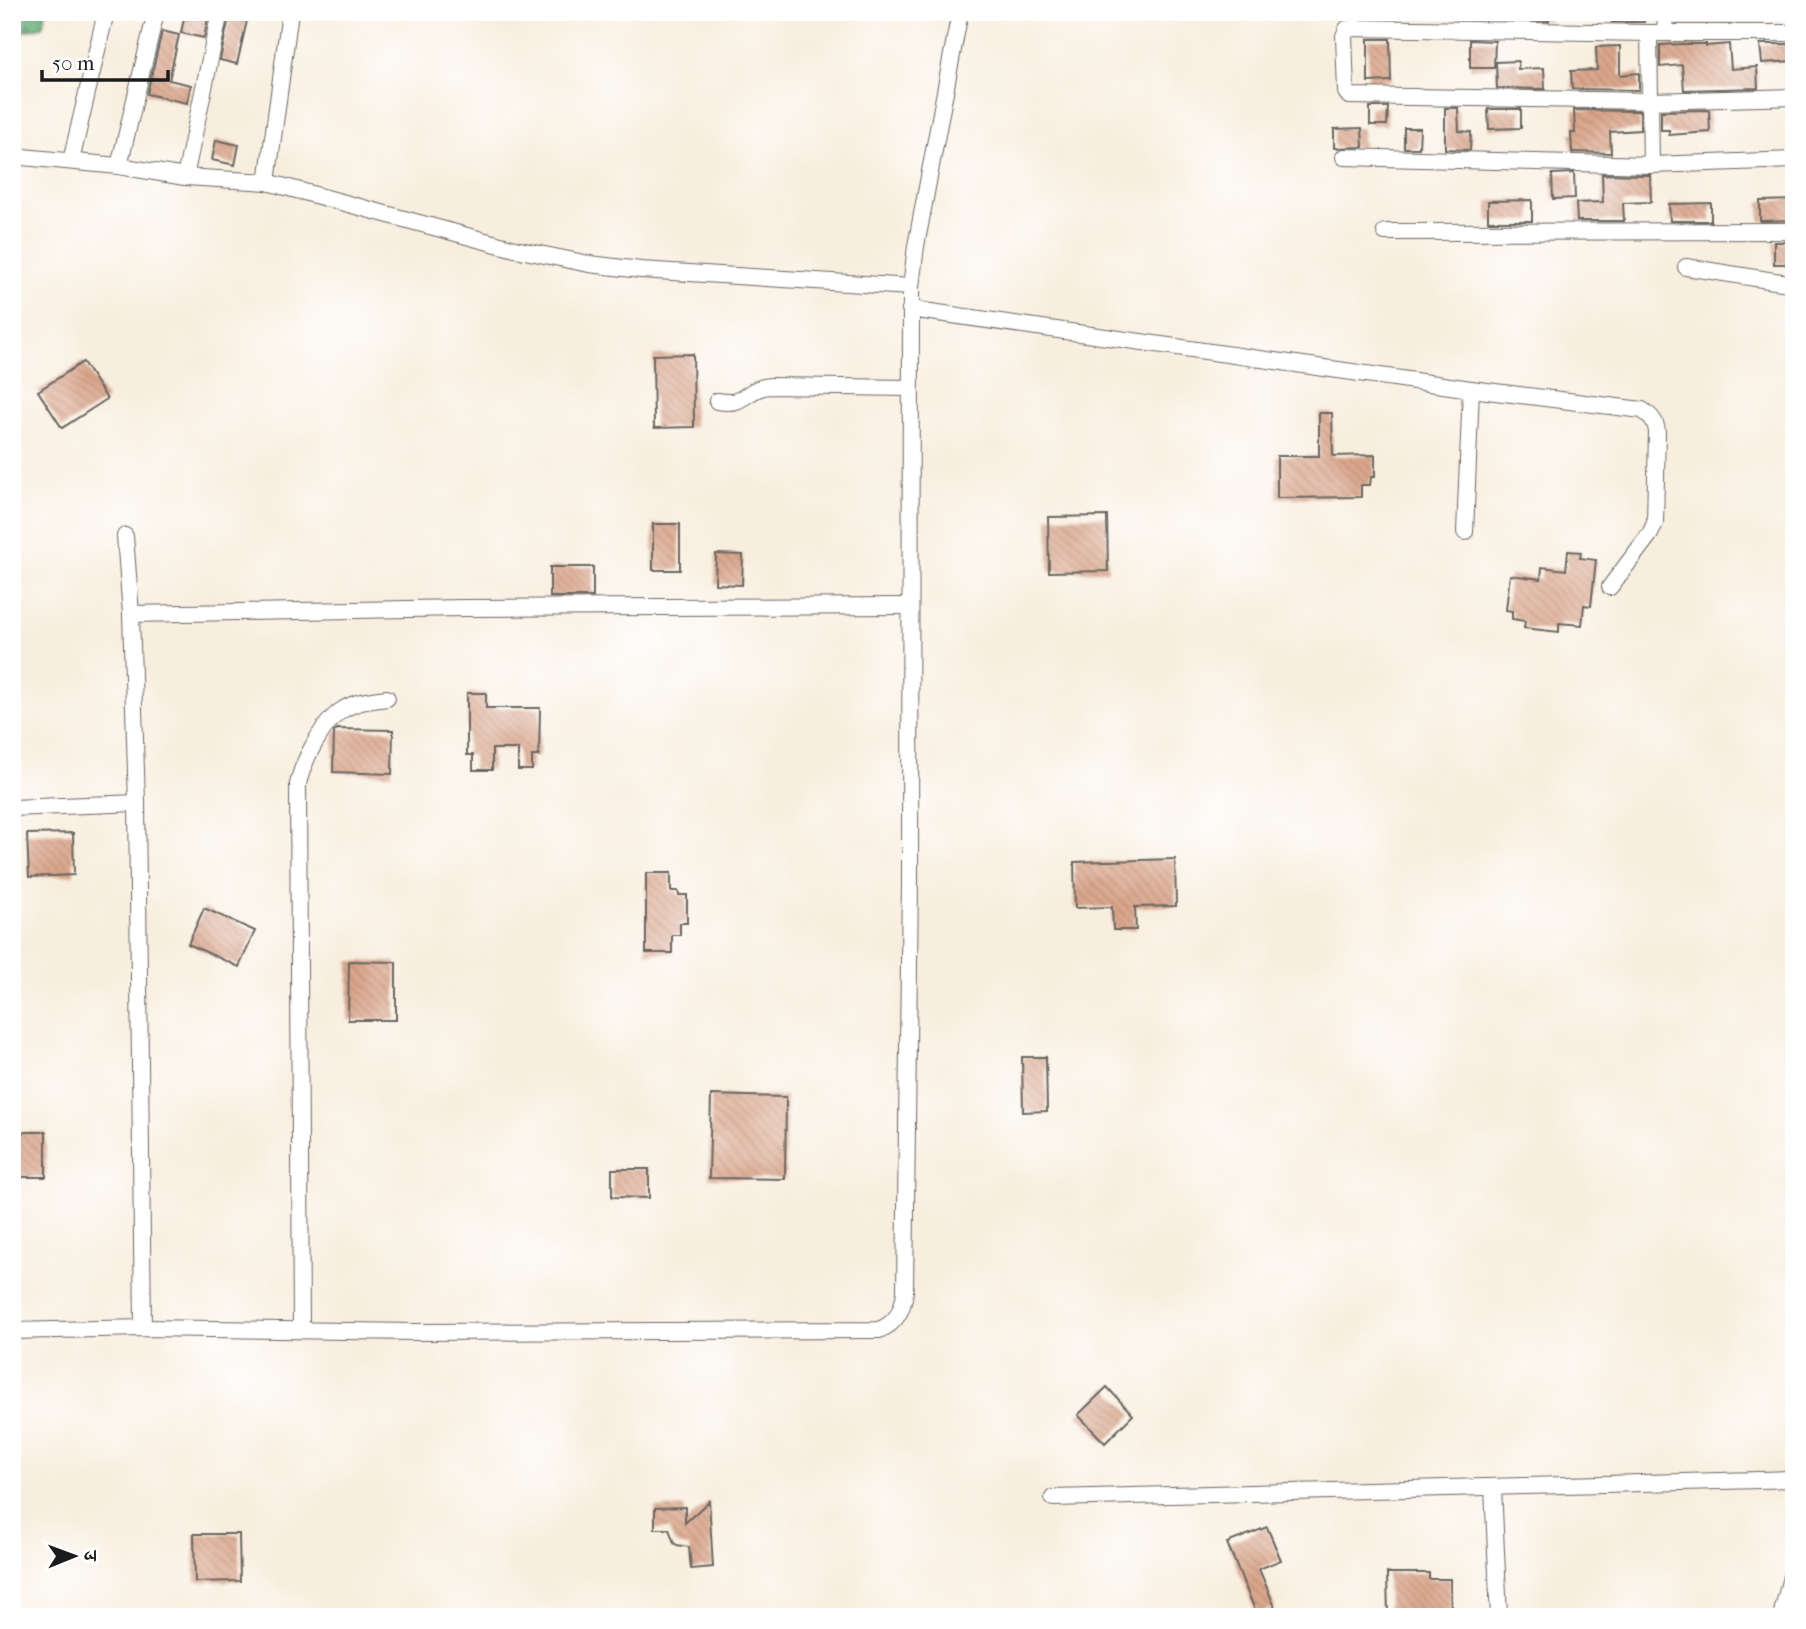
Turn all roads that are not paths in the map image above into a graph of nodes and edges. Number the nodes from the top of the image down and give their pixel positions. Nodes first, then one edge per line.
1 (106, 12) edge
2 (156, 12) edge
3 (220, 12) edge
4 (290, 12) edge
5 (960, 12) edge
6 (1666, 12) edge
7 (1657, 33) junction
8 (1794, 33) edge
9 (1794, 97) edge
10 (1651, 101) junction
11 (12, 156) edge
12 (1344, 157) dead end
13 (1794, 160) edge
14 (71, 161) junction
15 (1651, 165) junction
16 (119, 166) junction
17 (185, 177) junction
18 (267, 182) junction
19 (1794, 231) edge
20 (1385, 232) dead end
21 (1686, 267) dead end
22 (1794, 284) edge
23 (911, 286) junction
24 (910, 309) junction
25 (910, 388) junction
26 (1471, 388) junction
27 (717, 401) dead end
28 (1465, 532) dead end
29 (125, 536) dead end
30 (1610, 587) dead end
31 (910, 606) junction
32 (131, 614) junction
33 (387, 698) dead end
34 (137, 803) junction
35 (12, 808) edge
36 (143, 1328) junction
37 (12, 1331) edge
38 (300, 1331) junction
39 (1794, 1479) edge
40 (1493, 1487) junction
41 (1054, 1498) dead end
42 (1794, 1565) edge
43 (1499, 1617) edge
44 (1781, 1617) edge

1 - 14 street
2 - 16 street
3 - 17 street
4 - 18 street
5 - 23 street
6 - 7 street
7 - 8 street
7 - 10 street
7 - 10 street
9 - 10 street
10 - 15 street
11 - 14 street
12 - 15 street
13 - 15 street
14 - 16 street
16 - 17 street
17 - 18 street
18 - 23 street
19 - 20 street
21 - 22 street
23 - 24 street
24 - 25 street
24 - 26 street
25 - 27 street
25 - 31 street
26 - 28 street
26 - 30 street
29 - 32 street
31 - 32 street
31 - 38 street
32 - 34 street
33 - 38 street
34 - 35 street
34 - 36 street
36 - 37 street
36 - 38 street
39 - 40 street
40 - 41 street
40 - 43 street
42 - 44 street

